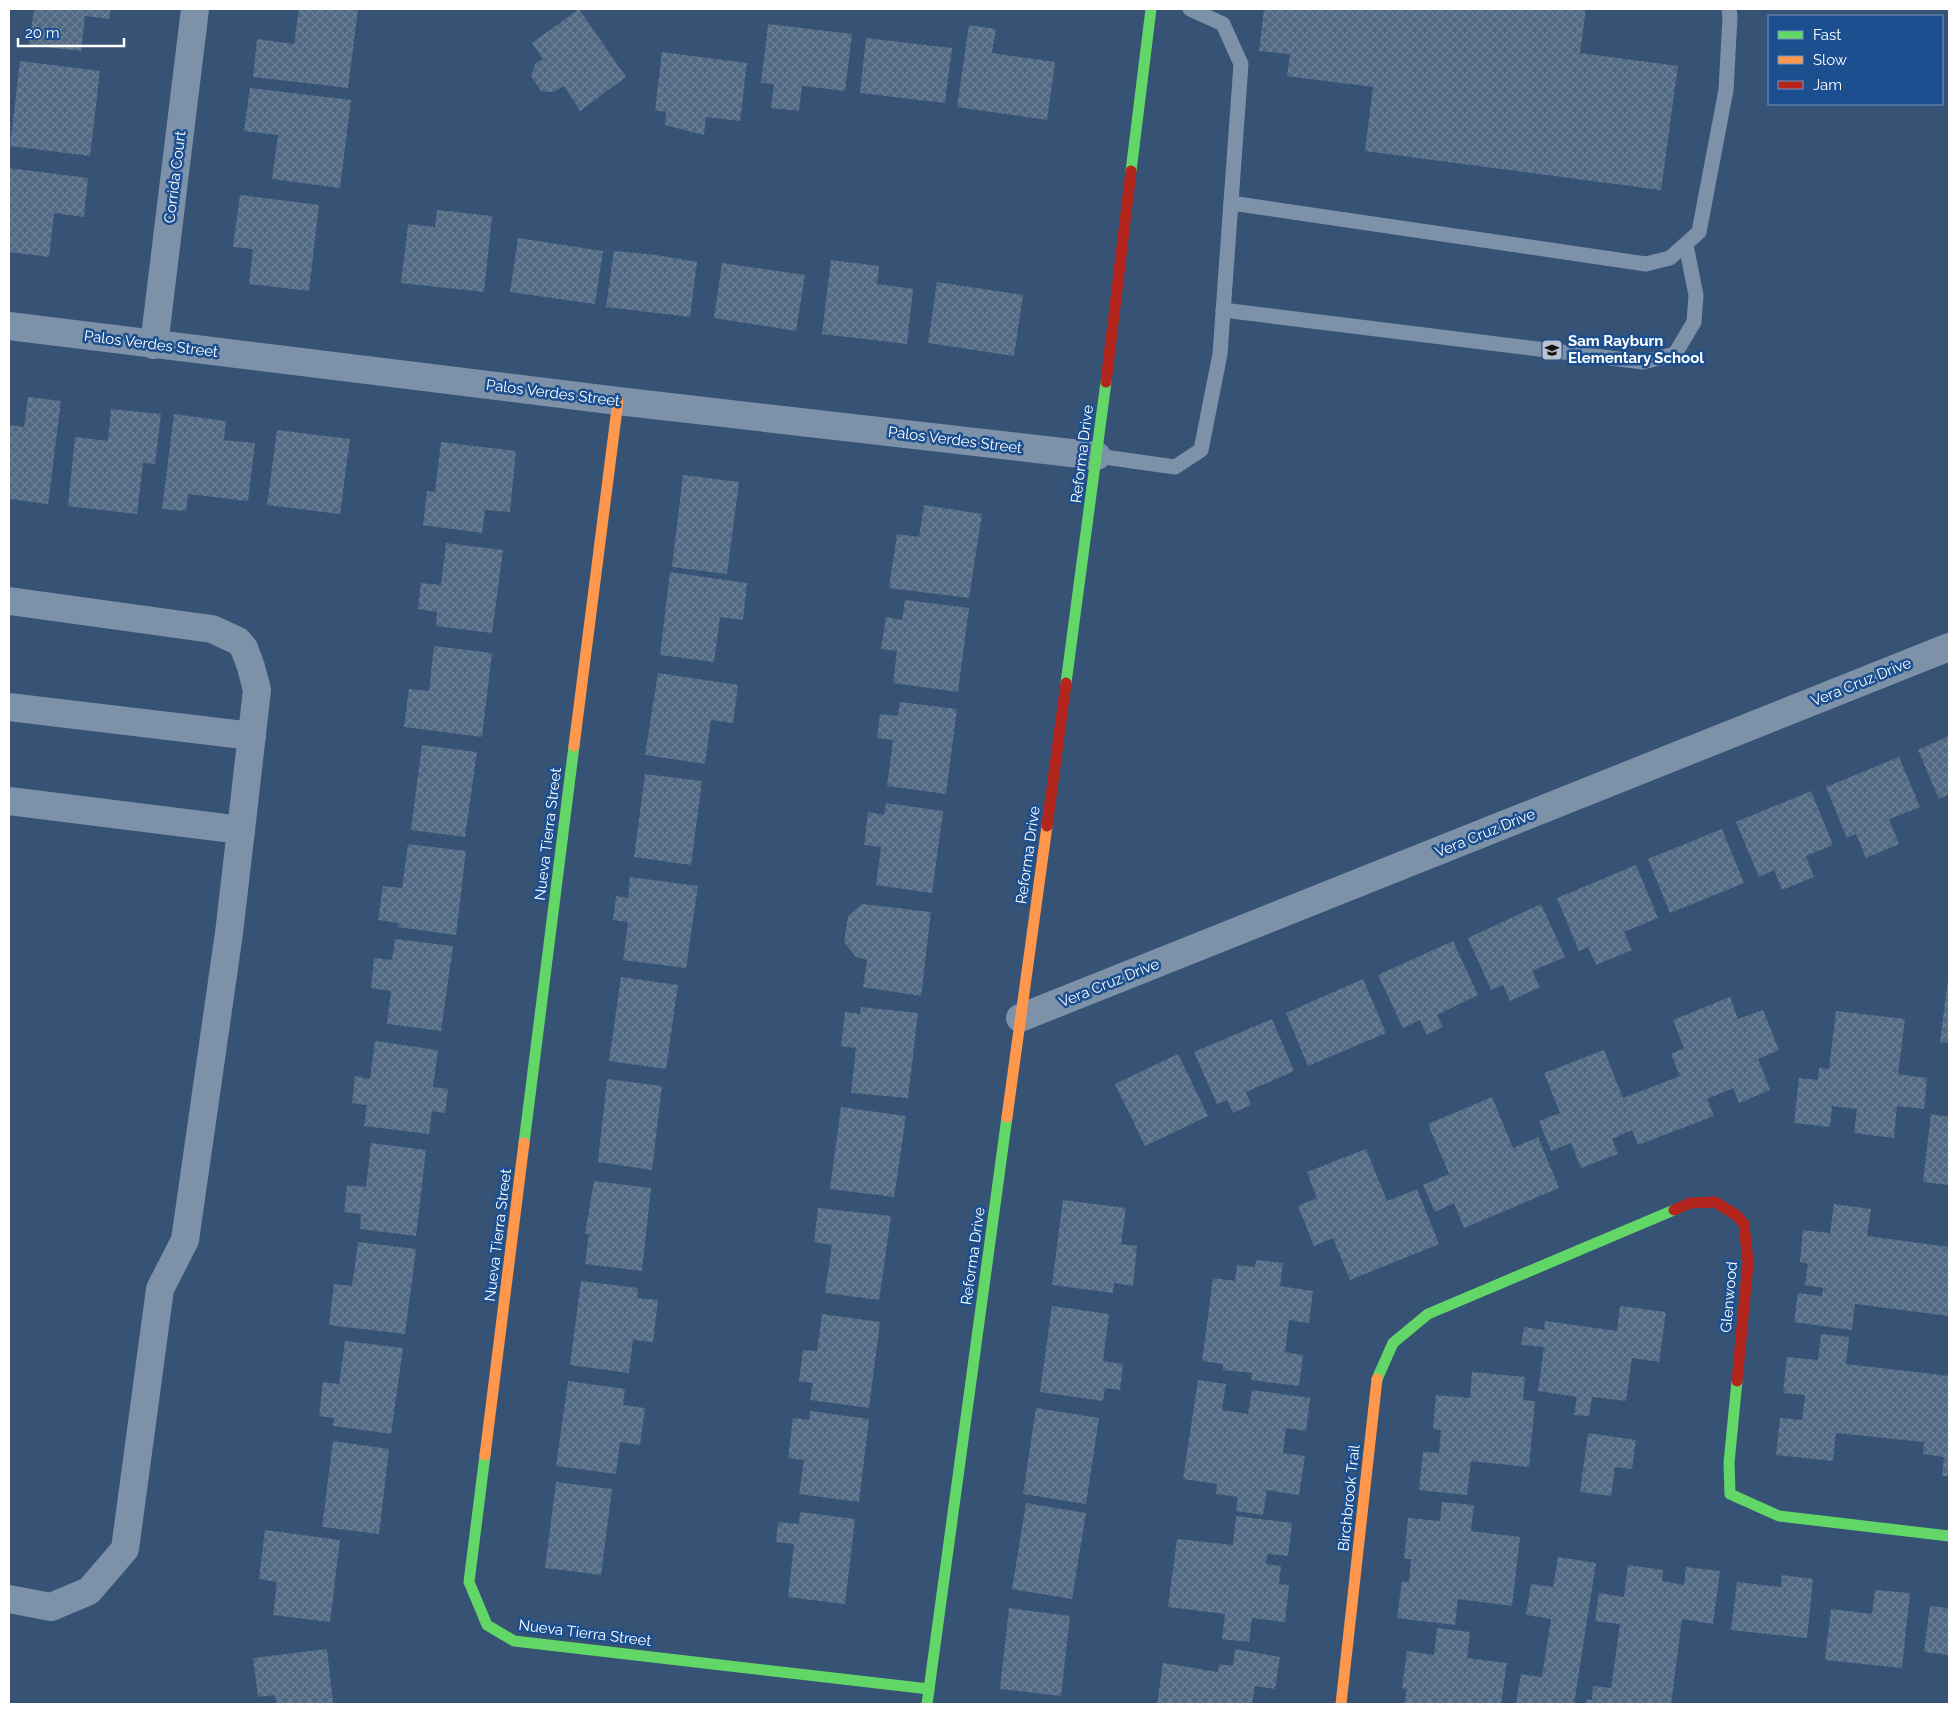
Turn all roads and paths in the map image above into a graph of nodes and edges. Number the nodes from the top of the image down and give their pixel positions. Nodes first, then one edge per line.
1 (195, 9) edge
2 (1151, 9) edge
3 (1190, 9) edge
4 (1729, 9) edge
5 (1231, 203) junction
6 (1686, 245) junction
7 (1223, 310) junction
8 (9, 326) edge
9 (154, 345) junction
10 (618, 401) junction
11 (1097, 456) junction
12 (9, 601) edge
13 (1949, 647) edge
14 (9, 707) edge
15 (252, 736) junction
16 (9, 801) edge
17 (241, 830) junction
18 (1020, 1018) junction
19 (1428, 1314) joint
20 (1949, 1536) edge
21 (9, 1599) edge
22 (929, 1689) junction
23 (927, 1704) edge
24 (1341, 1704) edge

1 - 9 street, Corrida Court
2 - 11 street, Reforma Drive
3 - 5 lane
4 - 6 lane
5 - 6 lane
5 - 7 lane
6 - 7 lane
7 - 11 lane
8 - 9 street, Palos Verdes Street
9 - 10 street, Palos Verdes Street
10 - 11 street, Palos Verdes Street
10 - 22 street, Nueva Tierra Street
11 - 18 street, Reforma Drive
12 - 15 street
13 - 18 street, Vera Cruz Drive
14 - 15 street
15 - 17 street
16 - 17 street
17 - 21 street
18 - 22 street, Reforma Drive
19 - 20 street, Glenwood
19 - 24 street, Birchbrook Trail
22 - 23 street, Reforma Drive

